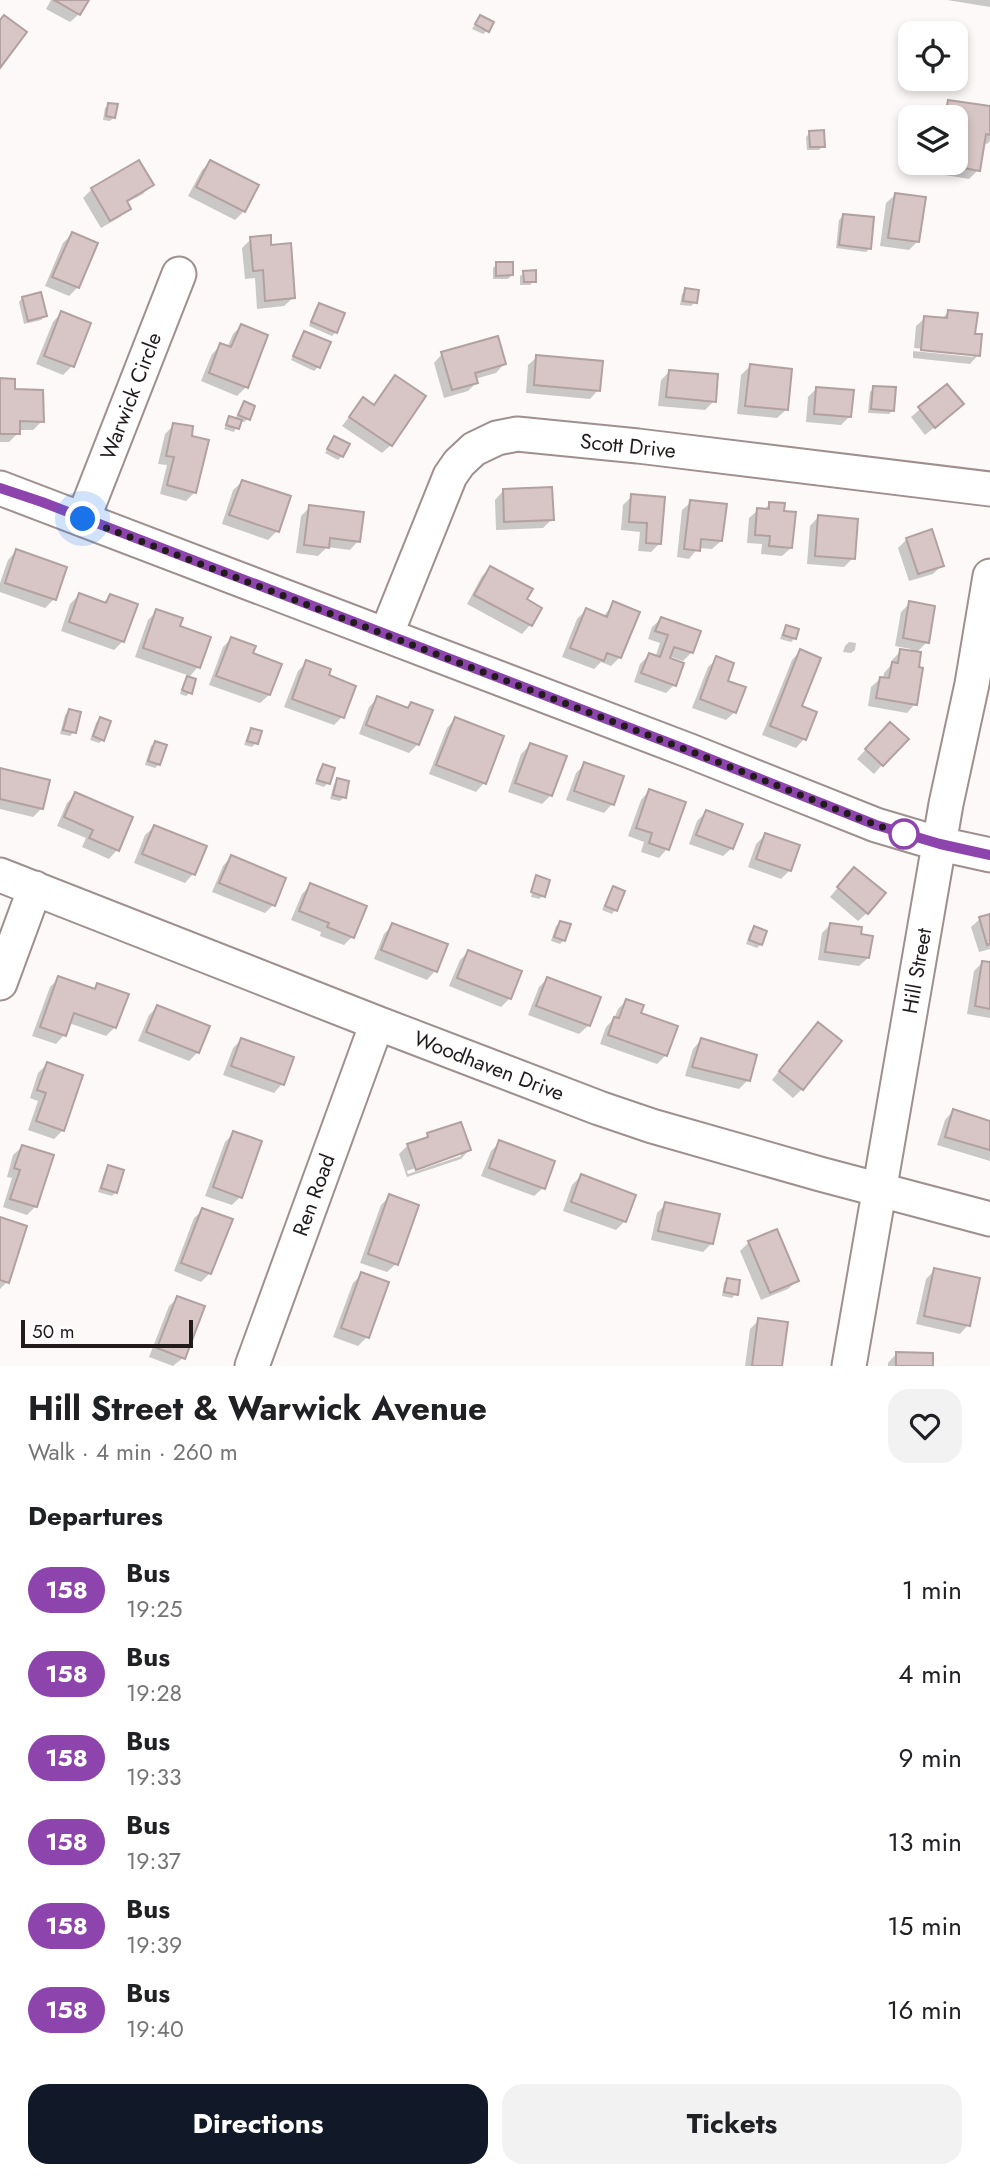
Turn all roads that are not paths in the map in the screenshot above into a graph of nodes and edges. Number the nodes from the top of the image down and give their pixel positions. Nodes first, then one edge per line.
1 (179, 274) dead end
2 (0, 488) edge
3 (990, 489) edge
4 (83, 519) junction
5 (990, 576) edge
6 (386, 635) junction
7 (940, 844) junction
8 (990, 855) edge
9 (0, 875) edge
10 (35, 888) junction
11 (0, 983) edge
12 (377, 1023) junction
13 (879, 1189) junction
14 (990, 1219) edge
15 (252, 1366) edge
16 (849, 1366) edge

1 - 4 street, Warwick Circle
2 - 4 street
3 - 6 street, Scott Drive
4 - 6 street
5 - 7 street, Hill Street
6 - 7 street
7 - 8 street
7 - 13 street, Hill Street
9 - 10 street, Woodhaven Drive
10 - 11 street
10 - 12 street, Woodhaven Drive
12 - 13 street, Woodhaven Drive
12 - 15 street, Ren Road
13 - 14 street, Woodhaven Drive
13 - 16 street, Hill Street

